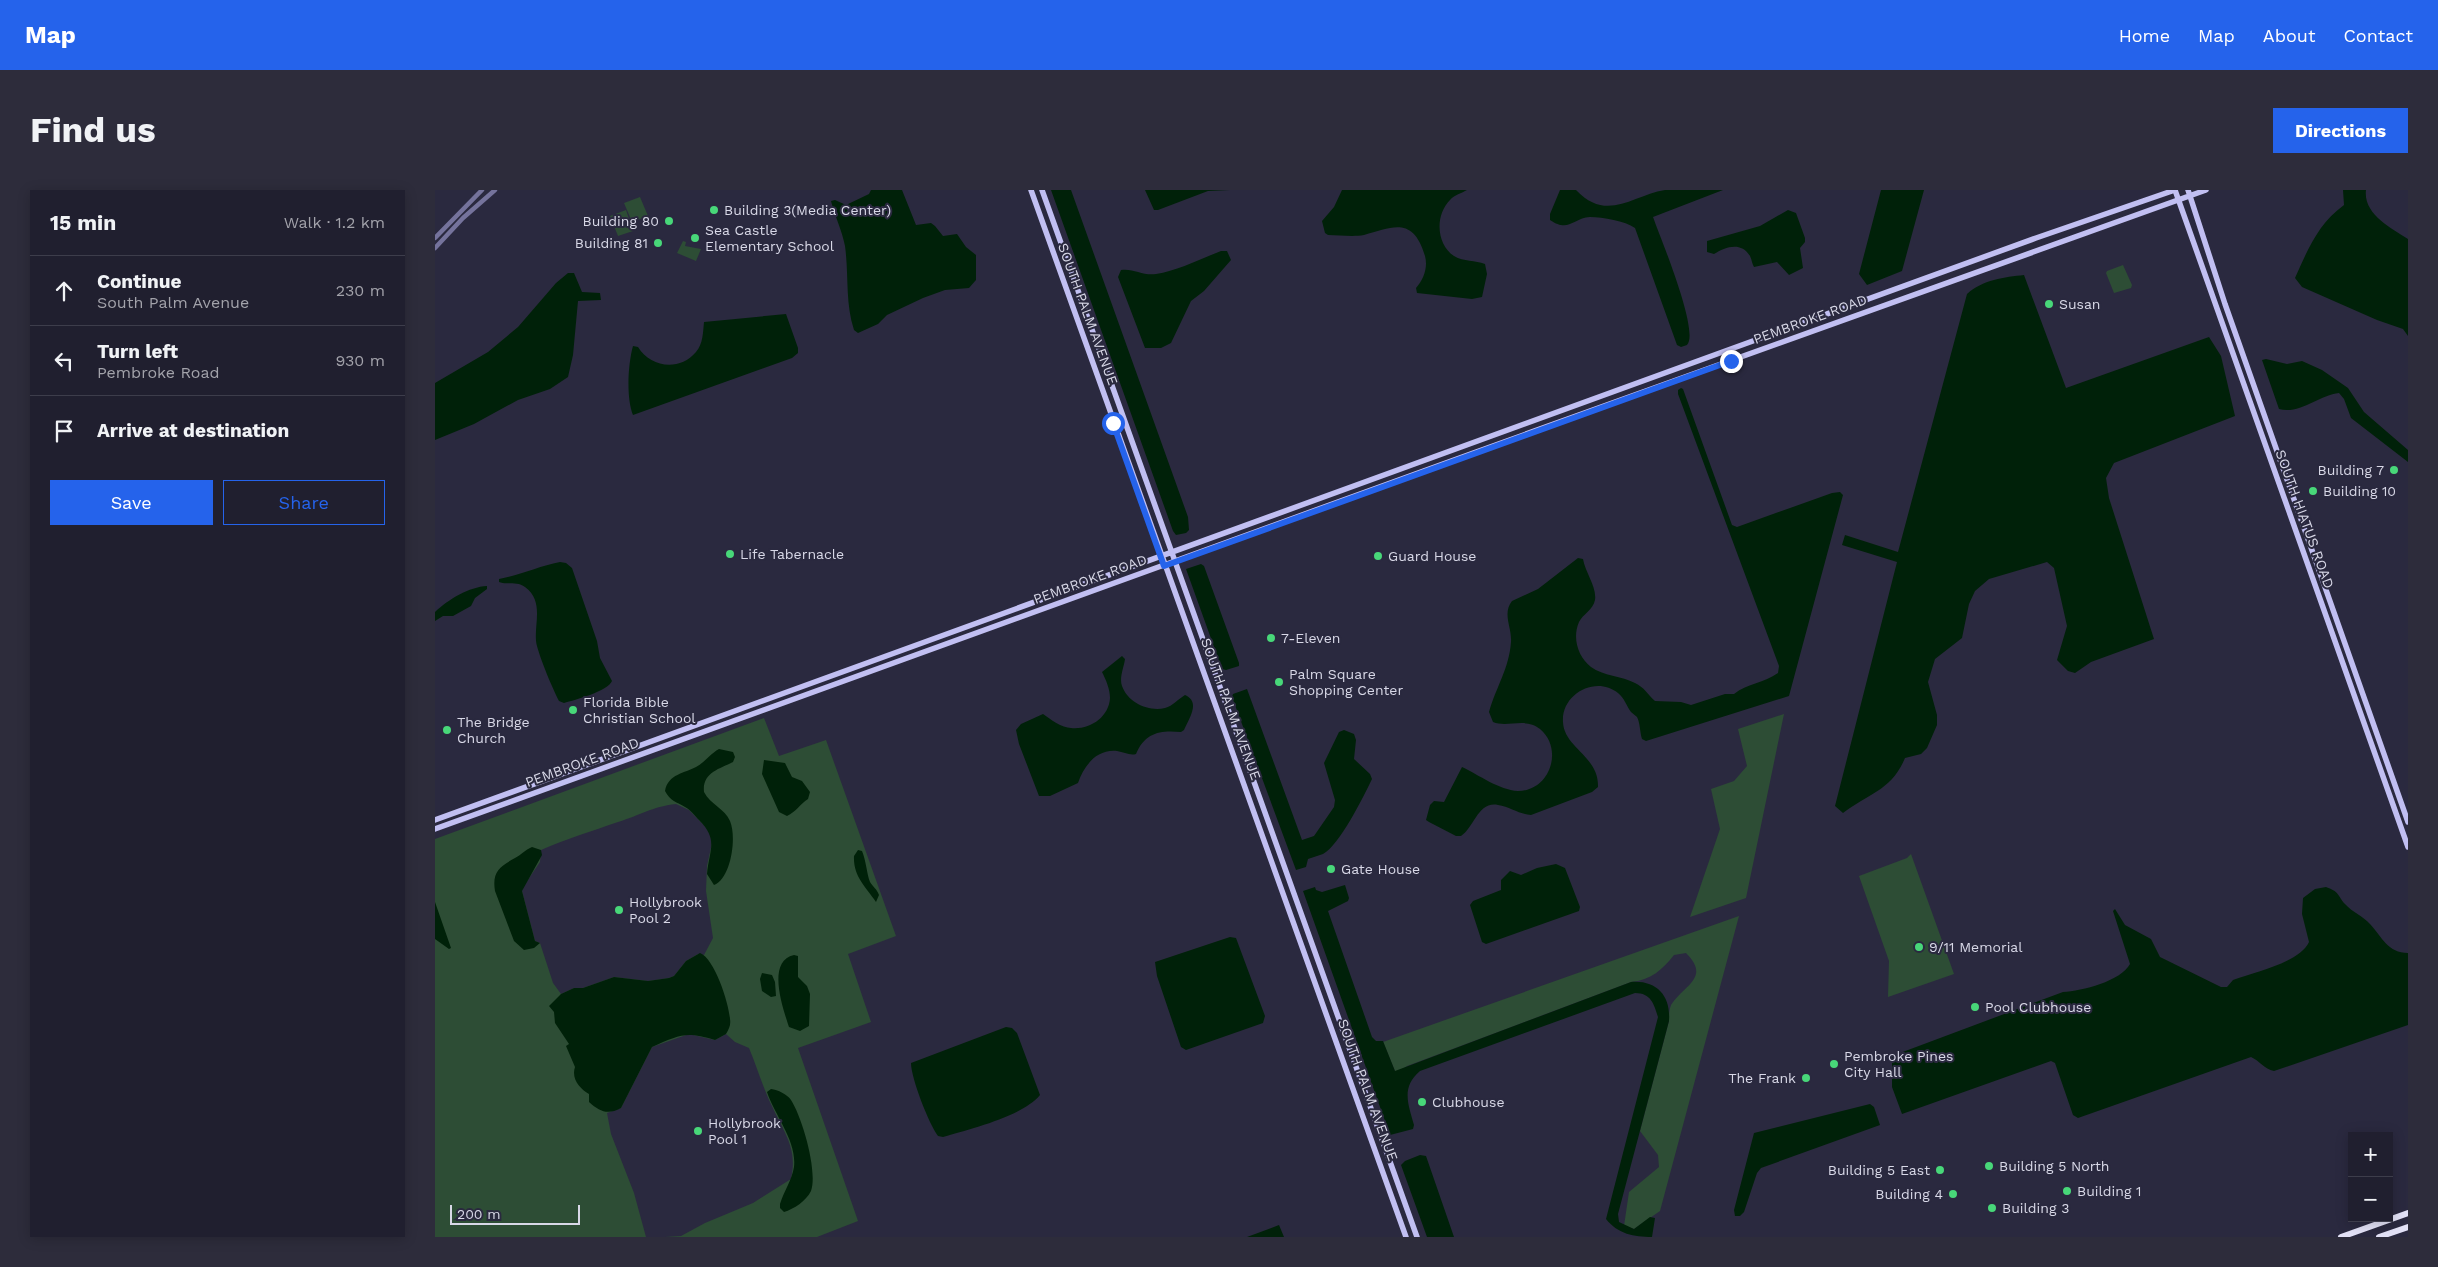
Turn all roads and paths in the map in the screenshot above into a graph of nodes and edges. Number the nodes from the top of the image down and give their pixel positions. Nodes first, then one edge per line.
1 (482, 190) edge
2 (495, 190) edge
3 (1031, 190) edge
4 (1042, 190) edge
5 (2175, 190) edge
6 (2206, 190) edge
7 (2189, 193) edge
8 (2178, 199) junction
9 (435, 238) edge
10 (2036, 238) junction
11 (435, 248) edge
12 (2039, 248) junction
13 (1900, 288) junction
14 (1903, 298) junction
15 (1173, 552) junction
16 (1160, 556) junction
17 (1175, 561) junction
18 (1164, 566) junction
19 (463, 810) junction
20 (466, 818) junction
21 (435, 820) edge
22 (2408, 822) edge
23 (435, 829) edge
24 (2408, 847) edge
25 (2408, 1213) edge
26 (2408, 1226) edge
27 (1406, 1237) edge
28 (1417, 1237) edge
29 (2341, 1237) edge
30 (2379, 1237) edge

1 - 9 street
2 - 11 street
3 - 16 main road, SOUTH PALM AVENUE
4 - 15 main road, SOUTH PALM AVENUE
5 - 8 main road, SOUTH HIATUS ROAD
5 - 10 main road, PEMBROKE ROAD
6 - 7 main road, PEMBROKE ROAD
7 - 8 main road, PEMBROKE ROAD
7 - 22 main road, SOUTH HIATUS ROAD
8 - 12 main road, PEMBROKE ROAD
8 - 24 main road, SOUTH HIATUS ROAD
10 - 12 main road
10 - 13 main road, PEMBROKE ROAD
12 - 14 main road, PEMBROKE ROAD
13 - 14 main road
13 - 15 main road, PEMBROKE ROAD
14 - 17 main road, PEMBROKE ROAD
15 - 16 main road, PEMBROKE ROAD
15 - 17 main road, SOUTH PALM AVENUE
16 - 18 main road, SOUTH PALM AVENUE
16 - 19 main road, PEMBROKE ROAD
17 - 18 main road, PEMBROKE ROAD
17 - 28 main road, SOUTH PALM AVENUE
18 - 20 main road, PEMBROKE ROAD
18 - 27 main road, SOUTH PALM AVENUE
19 - 20 main road
19 - 21 main road, PEMBROKE ROAD
20 - 23 main road, PEMBROKE ROAD
25 - 29 highway
26 - 30 highway

